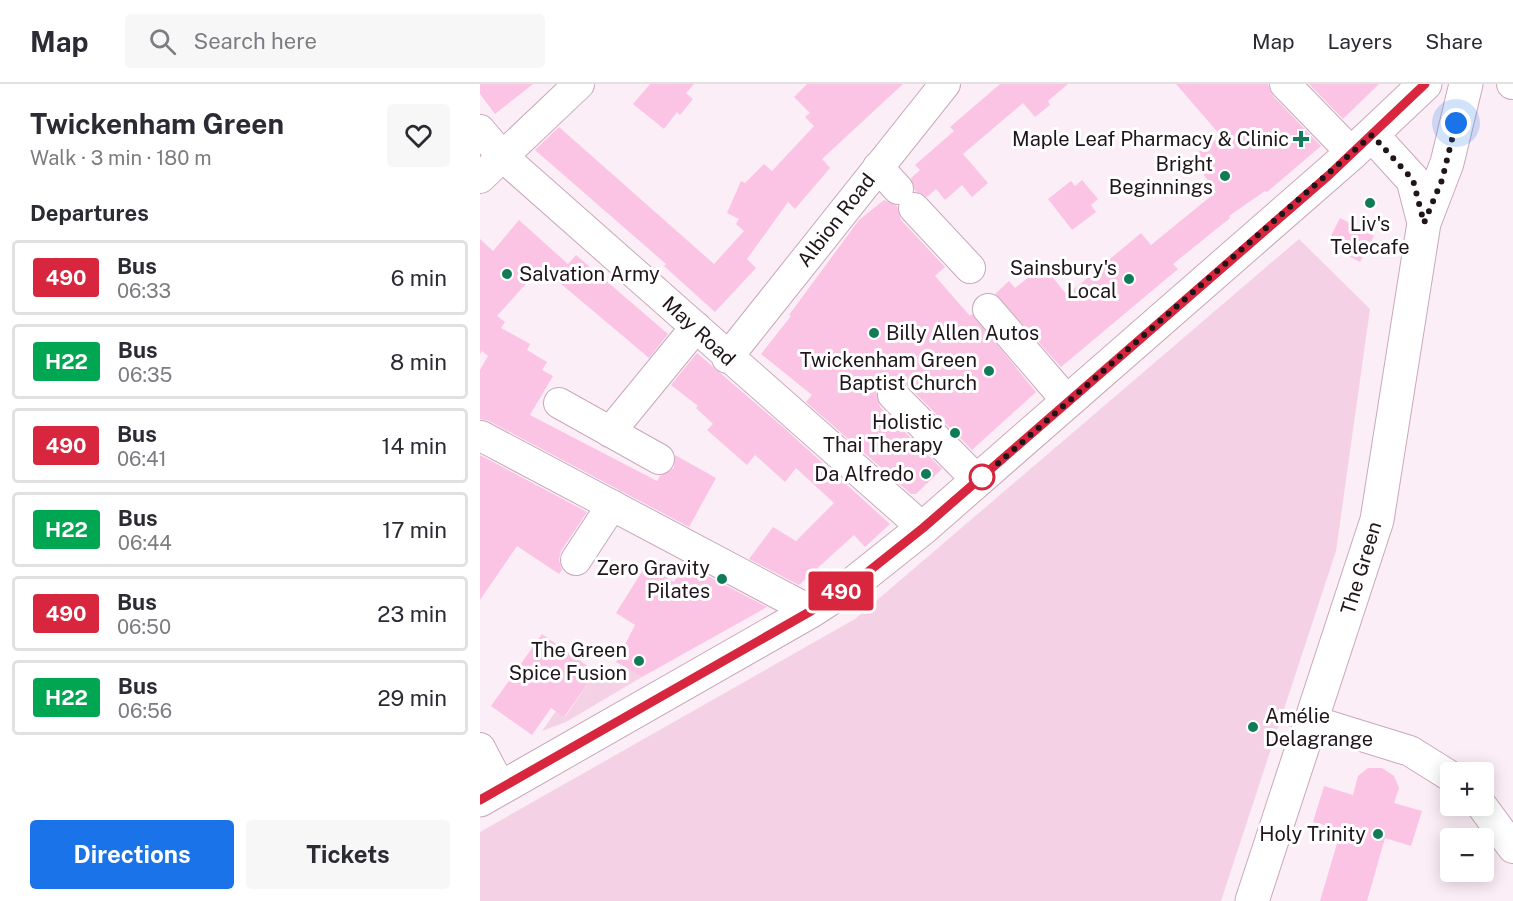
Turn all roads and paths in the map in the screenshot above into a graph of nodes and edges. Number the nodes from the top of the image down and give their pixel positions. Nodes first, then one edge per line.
1 (579, 84) edge
2 (945, 84) edge
3 (1285, 84) edge
4 (1425, 84) edge
5 (1466, 84) edge
6 (480, 130) edge
7 (1362, 144) junction
8 (502, 156) junction
9 (878, 167) junction
10 (480, 178) edge
11 (1424, 223) junction
12 (970, 268) dead end
13 (988, 309) dead end
14 (696, 327) junction
15 (728, 358) junction
16 (893, 395) dead end
17 (1068, 402) junction
18 (559, 403) dead end
19 (610, 432) junction
20 (481, 436) edge
21 (659, 459) dead end
22 (978, 481) junction
23 (612, 505) junction
24 (923, 528) junction
25 (576, 560) dead end
26 (811, 611) junction
27 (1313, 721) junction
28 (480, 748) edge
29 (1440, 770) edge
30 (491, 794) edge
31 (1489, 816) edge
32 (1513, 848) edge
33 (1252, 901) edge

1 - 8 street
2 - 9 street, Albion Road
3 - 7 street
4 - 7 main road
5 - 11 main road, The Green
6 - 8 street, May Road
7 - 11 main road, The Green
7 - 17 main road
8 - 10 street
8 - 14 street, May Road
9 - 12 street
9 - 15 street, Albion Road
11 - 27 main road, The Green
13 - 17 street
14 - 15 street, May Road
14 - 19 street
15 - 24 street, May Road
16 - 22 street
17 - 22 main road
18 - 19 street
19 - 21 street
20 - 23 street
22 - 24 main road
23 - 25 street
23 - 26 street
24 - 26 main road
26 - 30 main road
27 - 29 street
27 - 33 main road, The Green
28 - 30 street
31 - 32 street

